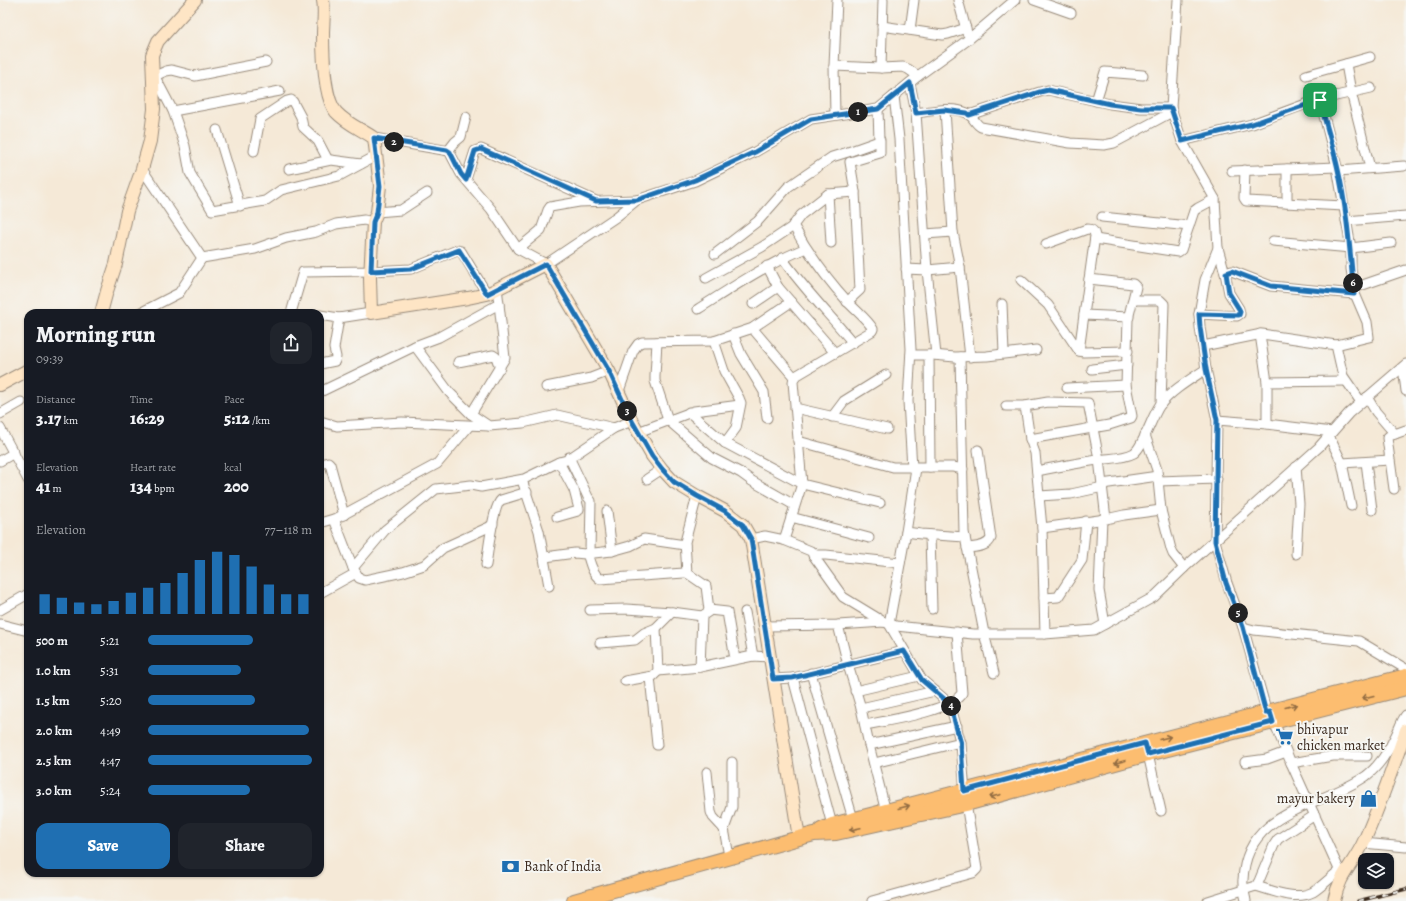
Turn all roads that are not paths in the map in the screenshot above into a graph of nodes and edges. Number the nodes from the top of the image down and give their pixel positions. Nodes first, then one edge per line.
1 (195, 0) edge
2 (323, 0) edge
3 (837, 0) edge
4 (883, 0) edge
5 (914, 0) edge
6 (958, 0) edge
7 (1015, 0) edge
8 (1034, 0) edge
9 (1178, 0) edge
10 (1071, 13) dead end
11 (882, 26) junction
12 (966, 28) junction
13 (910, 30) junction
14 (969, 39) junction
15 (1370, 57) dead end
16 (266, 62) dead end
17 (1346, 64) junction
18 (834, 66) junction
19 (881, 68) junction
20 (154, 74) junction
21 (1143, 75) dead end
22 (1306, 75) dead end
23 (918, 76) junction
24 (910, 83) junction
25 (1371, 88) dead end
26 (280, 91) dead end
27 (1351, 92) junction
28 (894, 96) junction
29 (1320, 100) junction
30 (1096, 101) junction
31 (878, 109) junction
32 (944, 110) junction
33 (1172, 110) junction
34 (173, 111) junction
35 (916, 113) junction
36 (835, 115) junction
37 (969, 115) junction
38 (466, 117) dead end
39 (217, 130) dead end
40 (374, 138) junction
41 (880, 140) junction
42 (1182, 141) junction
43 (254, 151) dead end
44 (448, 151) junction
45 (376, 156) junction
46 (328, 160) junction
47 (361, 164) junction
48 (1404, 166) dead end
49 (1370, 168) junction
50 (142, 169) junction
51 (289, 169) dead end
52 (1287, 169) junction
53 (1338, 169) junction
54 (1245, 170) junction
55 (1232, 171) dead end
56 (466, 180) junction
57 (855, 192) junction
58 (427, 193) dead end
59 (828, 194) junction
60 (1215, 199) junction
61 (637, 200) junction
62 (596, 201) junction
63 (1287, 203) junction
64 (240, 206) junction
65 (1344, 206) junction
66 (1406, 216) edge
67 (375, 217) junction
68 (1102, 218) dead end
69 (1346, 221) junction
70 (793, 226) junction
71 (1189, 226) junction
72 (952, 232) junction
73 (926, 234) junction
74 (1095, 239) junction
75 (1273, 241) dead end
76 (831, 243) dead end
77 (1391, 243) dead end
78 (1046, 244) dead end
79 (806, 248) junction
80 (1218, 248) junction
81 (1350, 248) junction
82 (518, 249) junction
83 (715, 254) dead end
84 (202, 258) junction
85 (782, 258) junction
86 (546, 264) junction
87 (767, 266) junction
88 (960, 267) junction
89 (906, 269) junction
90 (927, 270) junction
91 (1406, 270) edge
92 (371, 271) junction
93 (1226, 273) junction
94 (706, 278) dead end
95 (1089, 278) junction
96 (1021, 280) dead end
97 (778, 287) junction
98 (492, 291) junction
99 (1354, 291) junction
100 (1133, 300) junction
101 (791, 302) junction
102 (847, 302) junction
103 (500, 304) junction
104 (753, 304) dead end
105 (1002, 304) dead end
106 (102, 309) edge
107 (148, 309) edge
108 (292, 309) edge
109 (698, 309) dead end
110 (371, 313) junction
111 (1199, 314) junction
112 (1084, 315) junction
113 (324, 316) edge
114 (1129, 317) junction
115 (339, 318) junction
116 (754, 328) junction
117 (733, 334) junction
118 (1260, 334) junction
119 (714, 340) junction
120 (657, 342) junction
121 (853, 343) junction
122 (1336, 345) junction
123 (415, 346) junction
124 (1203, 346) junction
125 (1036, 350) dead end
126 (1079, 351) junction
127 (1128, 351) junction
128 (835, 353) junction
129 (1004, 353) junction
130 (911, 355) junction
131 (932, 355) junction
132 (960, 357) junction
133 (970, 357) junction
134 (458, 362) dead end
135 (324, 363) edge
136 (1127, 365) junction
137 (1404, 365) edge
138 (500, 368) junction
139 (1092, 369) dead end
140 (1206, 369) junction
141 (609, 371) junction
142 (24, 372) edge
143 (886, 375) dead end
144 (794, 377) junction
145 (1345, 381) junction
146 (1267, 382) junction
147 (0, 385) edge
148 (1126, 385) junction
149 (546, 388) dead end
150 (1067, 388) dead end
151 (324, 390) edge
152 (1406, 390) edge
153 (618, 391) junction
154 (1364, 400) junction
155 (21, 402) dead end
156 (1161, 404) junction
157 (740, 405) junction
158 (1006, 406) dead end
159 (1025, 406) junction
160 (795, 408) junction
161 (689, 412) junction
162 (0, 414) edge
163 (471, 414) junction
164 (832, 417) junction
165 (767, 418) dead end
166 (668, 420) junction
167 (1217, 420) junction
168 (632, 421) junction
169 (324, 422) edge
170 (1267, 424) junction
171 (469, 426) junction
172 (489, 426) junction
173 (0, 428) edge
174 (614, 428) junction
175 (1093, 428) junction
176 (887, 429) dead end
177 (1406, 430) edge
178 (638, 432) junction
179 (1331, 434) junction
180 (1395, 434) junction
181 (1145, 435) junction
182 (1030, 439) junction
183 (798, 441) junction
184 (725, 443) junction
185 (978, 450) dead end
186 (14, 453) junction
187 (570, 458) junction
188 (0, 460) edge
189 (1099, 460) junction
190 (1390, 460) junction
191 (559, 462) junction
192 (1366, 462) junction
193 (324, 463) edge
194 (1342, 463) junction
195 (930, 467) junction
196 (1296, 467) junction
197 (914, 468) junction
198 (662, 469) junction
199 (963, 469) junction
200 (1037, 471) junction
201 (24, 472) edge
202 (1158, 478) junction
203 (525, 479) junction
204 (647, 479) dead end
205 (1217, 479) junction
206 (802, 484) junction
207 (1102, 485) junction
208 (1394, 489) dead end
209 (527, 492) junction
210 (697, 496) junction
211 (1040, 496) junction
212 (880, 502) dead end
213 (794, 506) junction
214 (1351, 506) dead end
215 (1161, 510) junction
216 (1372, 510) dead end
217 (607, 511) dead end
218 (344, 515) junction
219 (557, 517) dead end
220 (791, 517) junction
221 (334, 519) junction
222 (1104, 519) junction
223 (1086, 521) junction
224 (324, 522) edge
225 (493, 524) junction
226 (1042, 528) junction
227 (906, 532) junction
228 (930, 535) junction
229 (965, 537) junction
230 (869, 538) dead end
231 (751, 539) junction
232 (784, 540) junction
233 (1215, 541) junction
234 (685, 545) junction
235 (967, 548) junction
236 (612, 551) junction
237 (587, 553) junction
238 (1296, 554) dead end
239 (813, 555) junction
240 (545, 557) junction
241 (900, 563) junction
242 (486, 565) dead end
243 (1184, 568) junction
244 (354, 571) junction
245 (687, 573) junction
246 (549, 586) dead end
247 (324, 590) edge
248 (24, 596) edge
249 (1044, 598) junction
250 (932, 609) dead end
251 (0, 610) edge
252 (590, 610) dead end
253 (672, 612) junction
254 (745, 612) dead end
255 (705, 613) junction
256 (886, 623) junction
257 (0, 624) edge
258 (1105, 624) junction
259 (838, 625) junction
260 (765, 626) junction
261 (1243, 627) junction
262 (656, 628) junction
263 (24, 630) edge
264 (957, 632) junction
265 (984, 633) junction
266 (1045, 634) junction
267 (600, 643) dead end
268 (904, 651) junction
269 (753, 656) junction
270 (770, 658) junction
271 (735, 659) junction
272 (848, 665) junction
273 (700, 667) junction
274 (1406, 669) edge
275 (658, 671) junction
276 (811, 673) junction
277 (994, 673) dead end
278 (920, 676) junction
279 (1406, 676) edge
280 (650, 677) junction
281 (792, 678) junction
282 (773, 679) junction
283 (625, 682) dead end
284 (1406, 688) edge
285 (855, 691) junction
286 (935, 691) junction
287 (950, 704) junction
288 (861, 708) junction
289 (1406, 715) edge
290 (1270, 716) junction
291 (865, 726) junction
292 (957, 726) junction
293 (1406, 730) edge
294 (961, 742) junction
295 (657, 745) dead end
296 (869, 745) junction
297 (1147, 749) junction
298 (1286, 752) junction
299 (1367, 756) dead end
300 (732, 762) dead end
301 (1245, 762) dead end
302 (874, 763) junction
303 (1291, 763) junction
304 (707, 772) dead end
305 (965, 797) junction
306 (1309, 804) junction
307 (1161, 811) dead end
308 (886, 812) junction
309 (1315, 815) junction
310 (853, 819) junction
311 (832, 825) junction
312 (724, 829) junction
313 (814, 834) junction
314 (799, 838) junction
315 (1363, 843) junction
316 (1406, 847) edge
317 (729, 856) junction
318 (1341, 873) junction
319 (1256, 886) junction
320 (1244, 893) edge
321 (574, 901) edge
322 (872, 901) edge
323 (1208, 901) edge
324 (1334, 901) edge

1 - 20 main road
2 - 40 main road
3 - 18 street
4 - 11 street
5 - 13 street
6 - 12 street
7 - 14 street
8 - 10 street
9 - 33 street
11 - 13 street
11 - 19 street
12 - 13 street
12 - 14 street
14 - 23 street
15 - 17 street
16 - 20 street
17 - 22 street
17 - 27 street
18 - 19 street
18 - 36 street
19 - 23 street
20 - 34 street
20 - 50 main road
21 - 30 street
23 - 24 street
24 - 28 street
24 - 35 street
25 - 27 street
26 - 34 street
27 - 29 street
27 - 49 street
28 - 31 street
28 - 89 street
29 - 42 street
29 - 53 street
30 - 33 street
30 - 37 street
31 - 36 street
31 - 41 street
32 - 35 street
32 - 37 street
32 - 72 street
33 - 37 street
33 - 42 street
34 - 64 street
35 - 73 street
36 - 61 street
38 - 44 street
39 - 64 street
40 - 44 street
40 - 45 main road
41 - 57 street
41 - 83 street
42 - 60 street
43 - 46 street
44 - 56 street
45 - 47 street
45 - 67 main road
46 - 47 street
46 - 51 street
47 - 64 street
48 - 49 street
49 - 53 street
50 - 84 street
50 - 106 main road
52 - 53 street
52 - 54 street
52 - 63 street
53 - 65 street
54 - 55 street
54 - 63 street
56 - 62 street
56 - 82 street
57 - 59 street
57 - 102 street
58 - 67 street
59 - 70 street
59 - 76 street
60 - 71 street
60 - 80 street
61 - 62 street
61 - 86 street
62 - 82 street
63 - 65 street
65 - 69 street
66 - 69 street
67 - 84 street
67 - 92 main road
68 - 71 street
69 - 81 street
70 - 79 street
70 - 94 street
71 - 74 street
72 - 73 street
72 - 88 street
73 - 90 street
74 - 78 street
74 - 95 street
75 - 81 street
77 - 81 street
79 - 85 street
79 - 102 street
80 - 93 street
80 - 111 street
81 - 99 street
82 - 86 street
84 - 107 street
85 - 87 street
85 - 121 street
86 - 98 main road
86 - 141 main road
87 - 97 street
87 - 109 street
88 - 90 street
88 - 133 street
89 - 90 street
89 - 130 street
90 - 131 street
91 - 99 street
92 - 98 street
92 - 108 street
92 - 110 main road
93 - 99 street
93 - 111 street
95 - 100 street
95 - 112 street
96 - 126 street
97 - 101 street
97 - 104 street
98 - 103 street
98 - 110 main road
99 - 122 street
100 - 114 street
100 - 156 street
101 - 116 street
101 - 128 street
102 - 121 street
103 - 123 street
103 - 138 street
105 - 129 street
110 - 115 street
111 - 124 street
112 - 114 street
112 - 126 street
113 - 115 street
114 - 127 street
115 - 135 street
116 - 117 street
116 - 144 street
117 - 119 street
117 - 165 street
118 - 122 street
118 - 124 street
118 - 146 street
119 - 120 street
119 - 157 street
120 - 153 street
120 - 166 street
121 - 128 street
122 - 145 street
123 - 151 street
123 - 163 street
124 - 140 street
125 - 129 street
126 - 127 street
127 - 136 street
128 - 144 street
129 - 133 street
130 - 131 street
130 - 197 street
131 - 132 street
131 - 195 street
132 - 133 street
132 - 199 street
134 - 138 street
136 - 139 street
136 - 148 street
137 - 152 street
137 - 154 street
138 - 163 street
140 - 156 street
140 - 167 street
141 - 149 street
141 - 153 main road
142 - 147 main road
143 - 164 street
144 - 160 street
145 - 146 street
145 - 154 street
146 - 170 street
148 - 150 street
148 - 175 street
153 - 168 main road
154 - 179 street
154 - 180 street
155 - 162 street
156 - 181 street
157 - 161 street
157 - 184 street
158 - 159 street
159 - 175 street
159 - 182 street
160 - 164 street
160 - 183 street
161 - 166 street
161 - 184 street
163 - 172 street
164 - 176 street
166 - 178 street
166 - 213 street
167 - 170 street
167 - 205 street
168 - 174 street
168 - 178 main road
169 - 171 street
170 - 179 street
171 - 172 street
171 - 218 street
172 - 174 street
173 - 186 street
174 - 187 street
175 - 182 street
175 - 189 street
177 - 180 street
178 - 198 main road
179 - 194 street
179 - 196 street
180 - 190 street
181 - 189 street
181 - 202 street
182 - 200 street
183 - 197 street
183 - 206 street
184 - 206 street
185 - 235 street
186 - 188 street
186 - 201 street
187 - 191 street
187 - 237 street
189 - 200 street
189 - 207 street
190 - 192 street
190 - 208 street
191 - 203 street
191 - 219 street
192 - 194 street
192 - 216 street
193 - 218 street
194 - 214 street
195 - 197 street
195 - 199 street
196 - 233 street
196 - 238 street
197 - 227 street
198 - 204 street
198 - 210 main road
199 - 229 street
200 - 211 street
202 - 205 street
202 - 207 street
202 - 215 street
203 - 209 street
203 - 244 street
205 - 233 street
206 - 212 street
206 - 213 street
207 - 211 street
207 - 222 street
209 - 225 street
209 - 240 street
210 - 231 main road
210 - 234 street
211 - 226 street
213 - 220 street
215 - 222 street
215 - 243 street
217 - 236 street
218 - 221 street
220 - 230 street
220 - 232 street
221 - 224 street
221 - 244 street
222 - 223 street
222 - 258 street
223 - 226 street
223 - 249 street
225 - 242 street
225 - 244 street
226 - 249 street
227 - 228 street
227 - 241 street
228 - 229 street
228 - 250 street
229 - 235 street
231 - 232 street
231 - 260 main road
232 - 239 street
233 - 243 street
233 - 261 street
234 - 236 street
234 - 245 street
235 - 265 street
236 - 237 street
237 - 240 street
237 - 245 street
239 - 241 street
239 - 256 street
240 - 246 street
241 - 256 street
243 - 258 street
244 - 247 street
245 - 255 street
248 - 251 street
249 - 266 street
252 - 253 street
253 - 255 street
253 - 262 street
254 - 269 street
255 - 271 street
255 - 273 street
256 - 259 street
256 - 264 street
256 - 268 street
257 - 263 street
258 - 266 street
259 - 260 street
259 - 272 street
260 - 270 main road
261 - 274 street
261 - 290 street
262 - 267 street
262 - 275 street
264 - 265 street
264 - 287 street
265 - 266 street
265 - 277 street
268 - 272 street
268 - 278 street
269 - 270 street
269 - 271 street
270 - 282 main road
271 - 273 street
272 - 276 street
272 - 285 street
273 - 275 street
275 - 280 street
276 - 281 street
276 - 310 street
278 - 285 street
278 - 286 street
290 -> 279 main road
280 - 283 street
280 - 295 street
281 - 282 street
281 - 311 street
282 - 314 main road
284 -> 290 main road
285 - 288 street
286 - 287 street
286 - 288 street
287 - 291 street
287 - 292 street
288 - 291 street
289 - 306 street
290 - 297 main road
290 - 298 street
291 - 296 street
292 - 294 street
292 - 296 street
293 - 315 main road
294 - 302 street
294 - 305 street
296 - 302 street
297 - 305 main road
297 - 307 street
298 - 301 street
298 - 303 street
299 - 303 street
300 - 312 street
302 - 308 street
303 - 306 street
304 - 312 street
308 -> 305 main road
305 -> 313 main road
305 - 322 street
306 - 309 street
306 - 320 street
308 - 310 main road
309 - 318 street
309 - 319 street
310 - 311 main road
311 - 313 main road
312 - 317 street
313 - 314 main road
314 - 317 main road
315 - 316 street
315 - 318 main road
317 - 321 main road
318 - 319 street
318 - 324 main road
319 - 320 street
320 - 323 street

